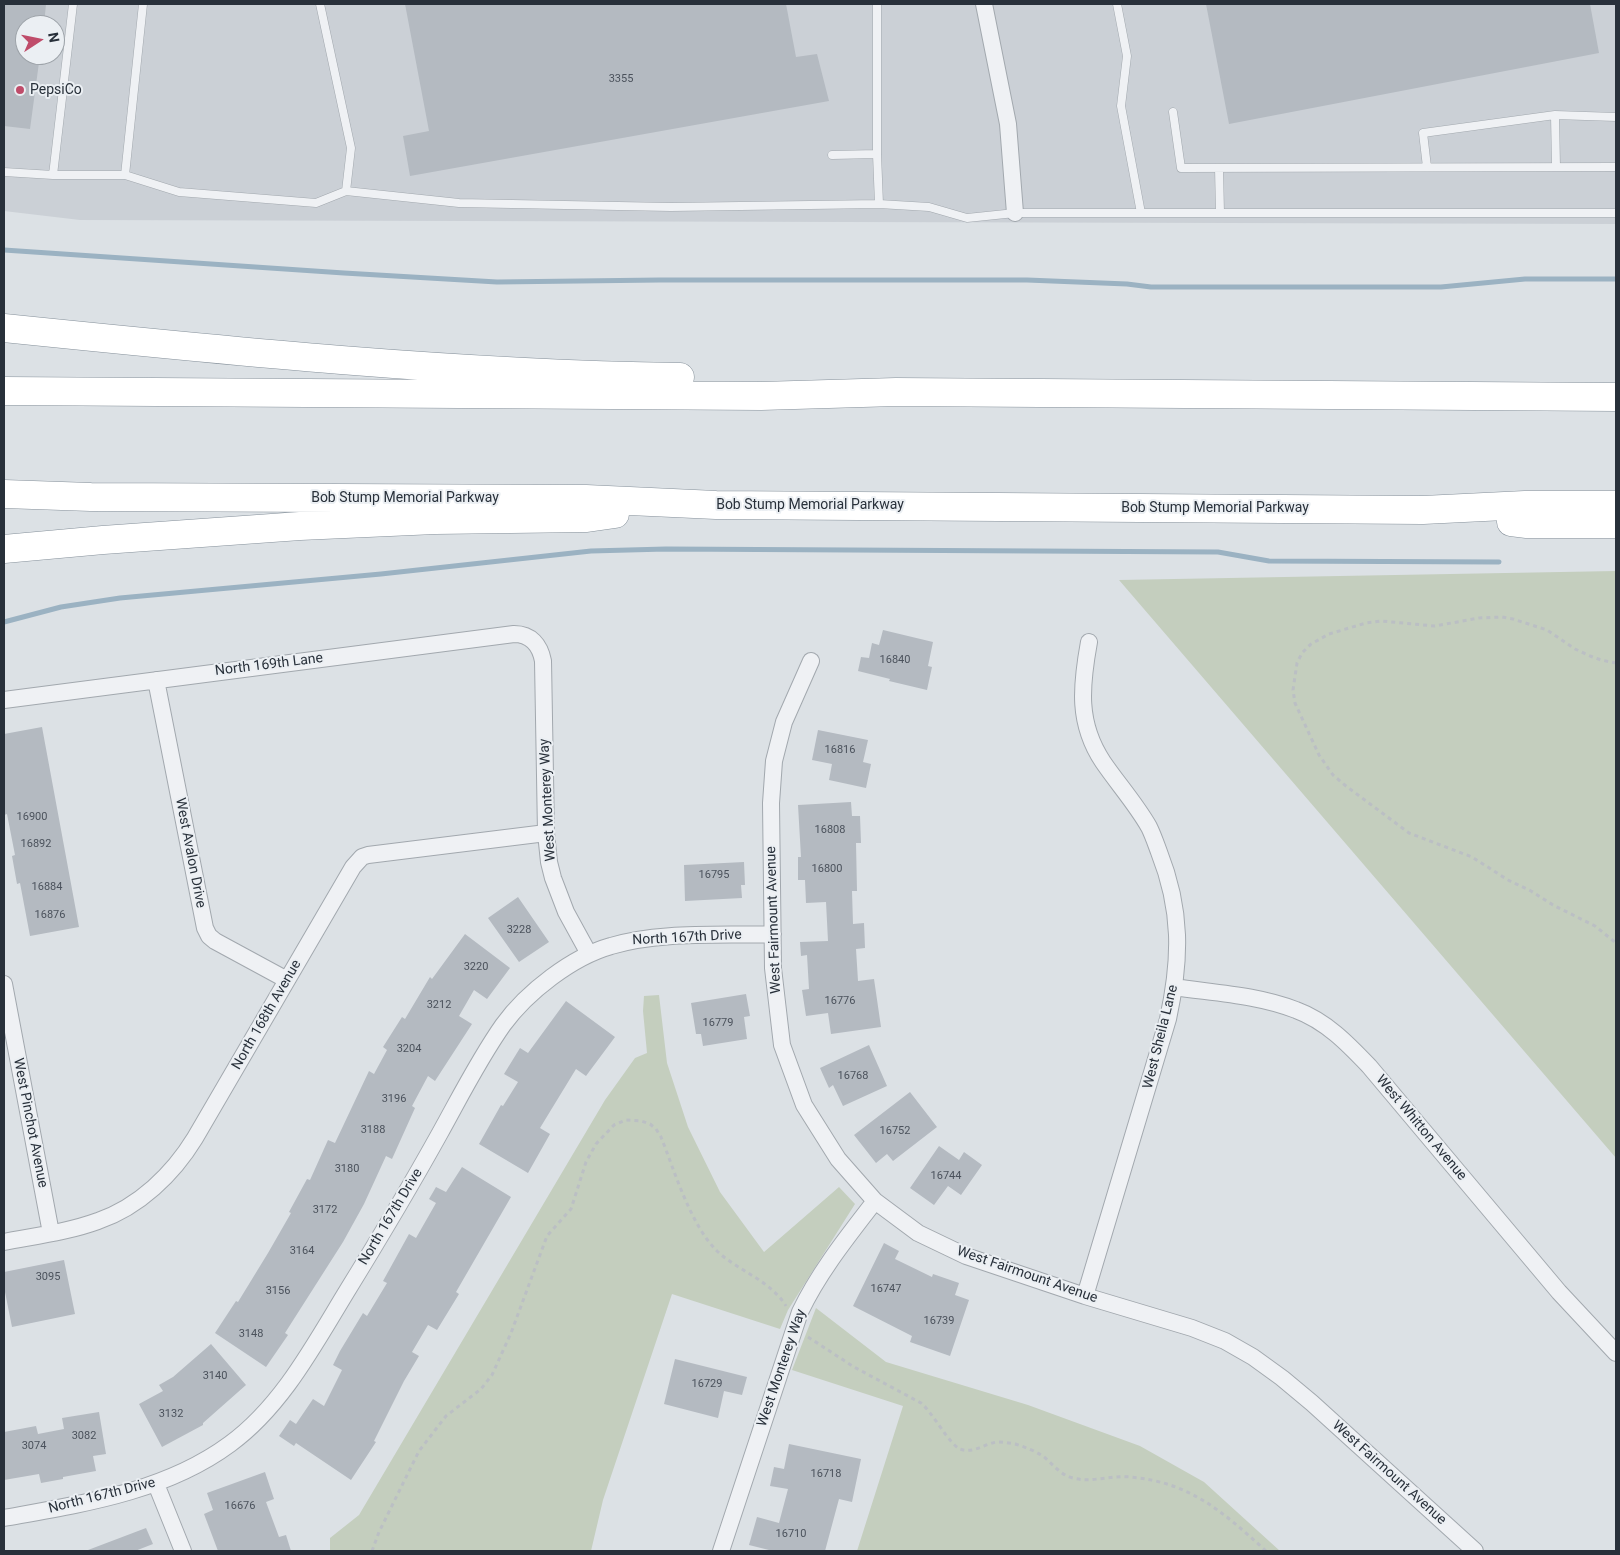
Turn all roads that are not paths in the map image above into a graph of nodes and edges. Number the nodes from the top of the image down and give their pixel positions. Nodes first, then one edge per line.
1 (73, 4) edge
2 (143, 4) edge
3 (320, 4) edge
4 (877, 4) edge
5 (984, 4) edge
6 (1118, 4) edge
7 (1173, 112) dead end
8 (1555, 115) junction
9 (1616, 117) edge
10 (877, 154) junction
11 (832, 155) dead end
12 (1556, 167) junction
13 (1616, 167) edge
14 (1219, 168) junction
15 (1427, 168) junction
16 (4, 172) edge
17 (54, 175) junction
18 (125, 175) junction
19 (346, 191) junction
20 (879, 204) junction
21 (1015, 213) junction
22 (1141, 213) junction
23 (1220, 213) junction
24 (1616, 213) edge
25 (4, 328) edge
26 (4, 392) edge
27 (896, 392) junction
28 (1616, 397) edge
29 (4, 494) edge
30 (701, 504) junction
31 (1616, 505) edge
32 (1423, 510) junction
33 (1616, 524) edge
34 (4, 549) edge
35 (533, 640) joint
36 (1089, 642) dead end
37 (811, 661) dead end
38 (156, 680) junction
39 (4, 700) edge
40 (546, 833) junction
41 (773, 934) junction
42 (589, 954) junction
43 (288, 980) junction
44 (4, 984) edge
45 (1174, 987) junction
46 (875, 1202) junction
47 (50, 1233) junction
48 (4, 1242) edge
49 (1085, 1296) junction
50 (1616, 1353) edge
51 (156, 1484) junction
52 (4, 1518) edge
53 (183, 1551) edge
54 (721, 1551) edge
55 (1475, 1551) edge

1 - 17 lane
2 - 18 lane
3 - 19 lane
4 - 10 lane
5 - 21 street
6 - 22 lane
7 - 14 lane
8 - 9 lane
8 - 12 lane
8 - 15 lane
10 - 11 lane
10 - 20 lane
12 - 13 lane
12 - 15 lane
14 - 15 lane
14 - 23 lane
16 - 17 lane
17 - 18 lane
18 - 19 lane
19 - 20 lane
20 - 21 lane
21 - 22 lane
22 - 23 lane
23 - 24 lane
25 - 27 highway
26 - 27 highway
27 - 28 highway
29 - 30 highway, Bob Stump Memorial Parkway
30 - 32 highway, Bob Stump Memorial Parkway
30 - 34 highway
31 - 32 highway, Bob Stump Memorial Parkway
32 - 33 highway
35 - 38 street, North 169th Lane
35 - 40 street, West Monterey Way
36 - 45 street, West Sheila Lane
37 - 41 street, West Fairmount Avenue
38 - 39 street, North 169th Lane
38 - 43 street, West Avalon Drive
40 - 42 street, West Monterey Way
40 - 43 street, North 168th Avenue
41 - 42 street, North 167th Drive
41 - 46 street, West Fairmount Avenue
42 - 51 street, North 167th Drive
43 - 47 street, North 168th Avenue
44 - 47 street, West Pinchot Avenue
45 - 49 street, West Sheila Lane
45 - 50 street, West Whitton Avenue
46 - 49 street, West Fairmount Avenue
46 - 54 street, West Monterey Way
47 - 48 street, North 168th Avenue
49 - 55 street, West Fairmount Avenue
51 - 52 street, North 167th Drive
51 - 53 street

